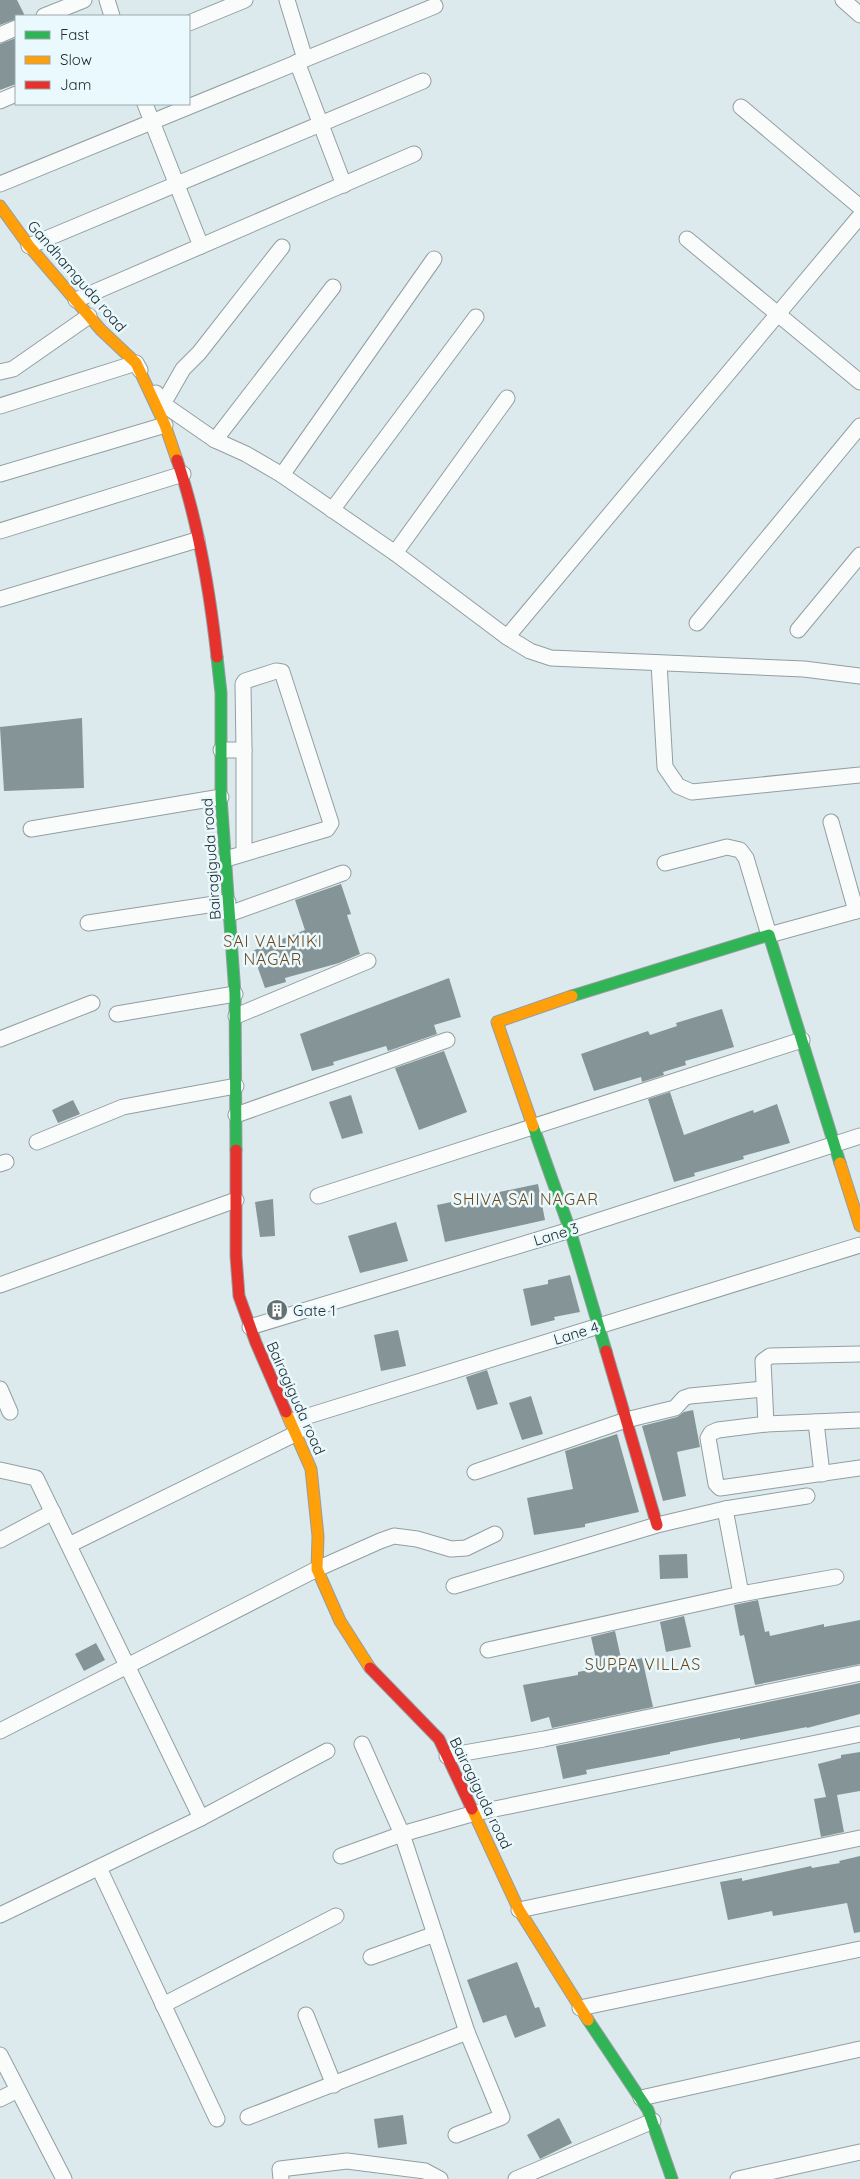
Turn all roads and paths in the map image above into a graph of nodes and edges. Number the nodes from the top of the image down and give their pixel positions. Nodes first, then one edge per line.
1 (84, 0) edge
2 (107, 0) edge
3 (245, 0) edge
4 (287, 0) edge
5 (843, 0) edge
6 (435, 6) dead end
7 (46, 15) edge
8 (112, 15) edge
9 (860, 15) edge
10 (190, 23) edge
11 (15, 28) edge
12 (0, 34) edge
13 (301, 61) junction
14 (423, 81) dead end
15 (15, 94) edge
16 (0, 101) edge
17 (145, 105) edge
18 (741, 107) dead end
19 (152, 122) junction
20 (321, 123) junction
21 (414, 154) dead end
22 (0, 184) edge
23 (176, 184) junction
24 (344, 184) junction
25 (0, 206) edge
26 (860, 207) edge
27 (860, 216) edge
28 (687, 239) dead end
29 (29, 246) junction
30 (201, 246) junction
31 (282, 247) dead end
32 (434, 259) dead end
33 (333, 287) dead end
34 (76, 300) junction
35 (778, 312) junction
36 (89, 316) junction
37 (476, 317) dead end
38 (136, 363) junction
39 (0, 372) edge
40 (860, 382) edge
41 (507, 398) dead end
42 (163, 404) junction
43 (0, 406) edge
44 (165, 425) junction
45 (860, 426) edge
46 (214, 440) junction
47 (0, 474) edge
48 (183, 474) junction
49 (282, 475) junction
50 (332, 510) junction
51 (0, 530) edge
52 (197, 540) junction
53 (395, 553) junction
54 (860, 555) edge
55 (0, 599) edge
56 (697, 622) dead end
57 (798, 630) dead end
58 (507, 637) junction
59 (659, 663) junction
60 (860, 676) edge
61 (221, 750) junction
62 (244, 750) junction
63 (860, 775) edge
64 (221, 797) junction
65 (831, 822) dead end
66 (31, 829) dead end
67 (244, 852) junction
68 (226, 859) junction
69 (665, 863) dead end
70 (343, 873) dead end
71 (229, 908) junction
72 (858, 911) edge
73 (88, 923) dead end
74 (769, 935) junction
75 (368, 962) dead end
76 (235, 994) junction
77 (92, 1002) dead end
78 (116, 1014) dead end
79 (236, 1016) junction
80 (0, 1039) edge
81 (447, 1040) dead end
82 (802, 1040) junction
83 (236, 1086) junction
84 (236, 1115) junction
85 (533, 1127) junction
86 (860, 1136) edge
87 (36, 1142) dead end
88 (835, 1143) junction
89 (318, 1196) dead end
90 (236, 1200) junction
91 (860, 1226) edge
92 (570, 1230) junction
93 (860, 1245) edge
94 (0, 1285) edge
95 (598, 1326) junction
96 (250, 1327) junction
97 (860, 1354) edge
98 (764, 1388) junction
99 (0, 1389) edge
100 (10, 1412) dead end
101 (626, 1420) junction
102 (860, 1420) edge
103 (816, 1422) junction
104 (766, 1424) junction
105 (294, 1427) junction
106 (860, 1468) edge
107 (0, 1470) edge
108 (475, 1472) dead end
109 (822, 1474) junction
110 (807, 1496) dead end
111 (725, 1509) junction
112 (53, 1512) junction
113 (657, 1525) junction
114 (495, 1534) dead end
115 (0, 1540) edge
116 (69, 1545) junction
117 (317, 1568) junction
118 (836, 1577) dead end
119 (454, 1586) dead end
120 (741, 1594) junction
121 (488, 1650) dead end
122 (127, 1666) junction
123 (860, 1673) edge
124 (0, 1731) edge
125 (860, 1734) edge
126 (362, 1744) dead end
127 (327, 1751) dead end
128 (447, 1756) junction
129 (475, 1813) junction
130 (201, 1818) junction
131 (402, 1834) junction
132 (860, 1838) edge
133 (341, 1856) dead end
134 (99, 1868) junction
135 (519, 1910) junction
136 (0, 1916) edge
137 (336, 1916) dead end
138 (435, 1934) junction
139 (860, 1949) edge
140 (371, 1957) dead end
141 (163, 2005) junction
142 (580, 2008) junction
143 (306, 2015) dead end
144 (467, 2032) junction
145 (860, 2049) edge
146 (0, 2055) edge
147 (334, 2084) junction
148 (18, 2090) junction
149 (641, 2098) junction
150 (0, 2099) edge
151 (248, 2117) dead end
152 (217, 2119) dead end
153 (653, 2121) junction
154 (456, 2135) dead end
155 (860, 2152) edge
156 (64, 2179) edge
157 (281, 2179) edge
158 (440, 2179) edge
159 (516, 2179) edge
160 (672, 2179) edge
161 (738, 2179) edge

1 - 7 street
2 - 8 street
3 - 10 street
4 - 13 street
5 - 9 street
6 - 13 street
11 - 12 street
13 - 19 street
13 - 20 street
14 - 20 street
15 - 16 street
17 - 19 street
18 - 26 street
19 - 22 street
19 - 23 street
20 - 23 street
20 - 24 street
21 - 24 street
23 - 29 street
23 - 30 street
24 - 30 street
25 - 29 street, Gandhamguda road
27 - 35 street
28 - 35 street
29 - 34 street, Gandhamguda road
30 - 34 street
31 - 42 street
32 - 49 street
33 - 46 street
34 - 36 street, Gandhamguda road
35 - 40 street
35 - 58 street
36 - 38 street, Gandhamguda road
36 - 39 street
37 - 50 street
38 - 42 street
38 - 43 street
38 - 44 street, Bairagiguda road
41 - 53 street
42 - 46 street
44 - 47 street
44 - 48 street, Bairagiguda road
45 - 56 street
46 - 49 street
48 - 51 street
48 - 52 street, Bairagiguda road
49 - 50 street
50 - 53 street
52 - 55 street
52 - 61 street, Bairagiguda road
53 - 58 street
54 - 57 street
58 - 59 street
59 - 60 street
59 - 63 street
61 - 62 street
61 - 64 street, Bairagiguda road
62 - 67 street
62 - 67 street
64 - 66 street
64 - 68 street, Bairagiguda road
65 - 72 street
67 - 68 street
68 - 71 street, Bairagiguda road
69 - 74 street
70 - 71 street
71 - 73 street
71 - 76 street, Bairagiguda road
72 - 74 street
74 - 82 street
74 - 85 street
75 - 79 street
76 - 78 street
76 - 79 street, Bairagiguda road
77 - 80 street
79 - 83 street, Bairagiguda road
81 - 84 street
82 - 85 street
82 - 88 street
83 - 84 street, Bairagiguda road
83 - 87 street
84 - 90 street, Bairagiguda road
85 - 89 street
85 - 92 street
86 - 88 street, Lane 3
88 - 91 street
88 - 92 street, Lane 3
90 - 94 street
90 - 96 street, Bairagiguda road
92 - 95 street
92 - 96 street, Lane 3
93 - 95 street, Lane 4
95 - 101 street
95 - 105 street, Lane 4
96 - 105 street, Bairagiguda road
97 - 98 street
98 - 101 street
98 - 104 street
99 - 100 street
101 - 108 street
101 - 113 street
102 - 103 street
103 - 104 street
103 - 109 street
104 - 109 street
105 - 116 street, Lane 4
105 - 117 street, Bairagiguda road
106 - 109 street
107 - 112 street
110 - 111 street
111 - 113 street
111 - 120 street
112 - 115 street
112 - 116 street
113 - 119 street
114 - 117 street
116 - 122 street
117 - 122 street
117 - 128 street, Bairagiguda road
118 - 120 street
120 - 121 street
122 - 124 street
122 - 130 street
123 - 128 street
125 - 129 street
126 - 131 street
127 - 130 street
128 - 129 street, Bairagiguda road
129 - 131 street
129 - 135 street, Bairagiguda road
130 - 134 street
131 - 133 street
131 - 138 street
132 - 135 street
134 - 136 street
134 - 141 street
135 - 142 street, Bairagiguda road
137 - 141 street
138 - 140 street
138 - 144 street
139 - 142 street
141 - 152 street
142 - 149 street, Bairagiguda road
143 - 147 street
144 - 147 street
144 - 154 street
145 - 149 street
146 - 148 street
147 - 151 street
148 - 150 street
148 - 156 street
149 - 153 street, Bairagiguda road
153 - 159 street
153 - 160 street, Bairagiguda road
155 - 161 street
157 - 158 street

